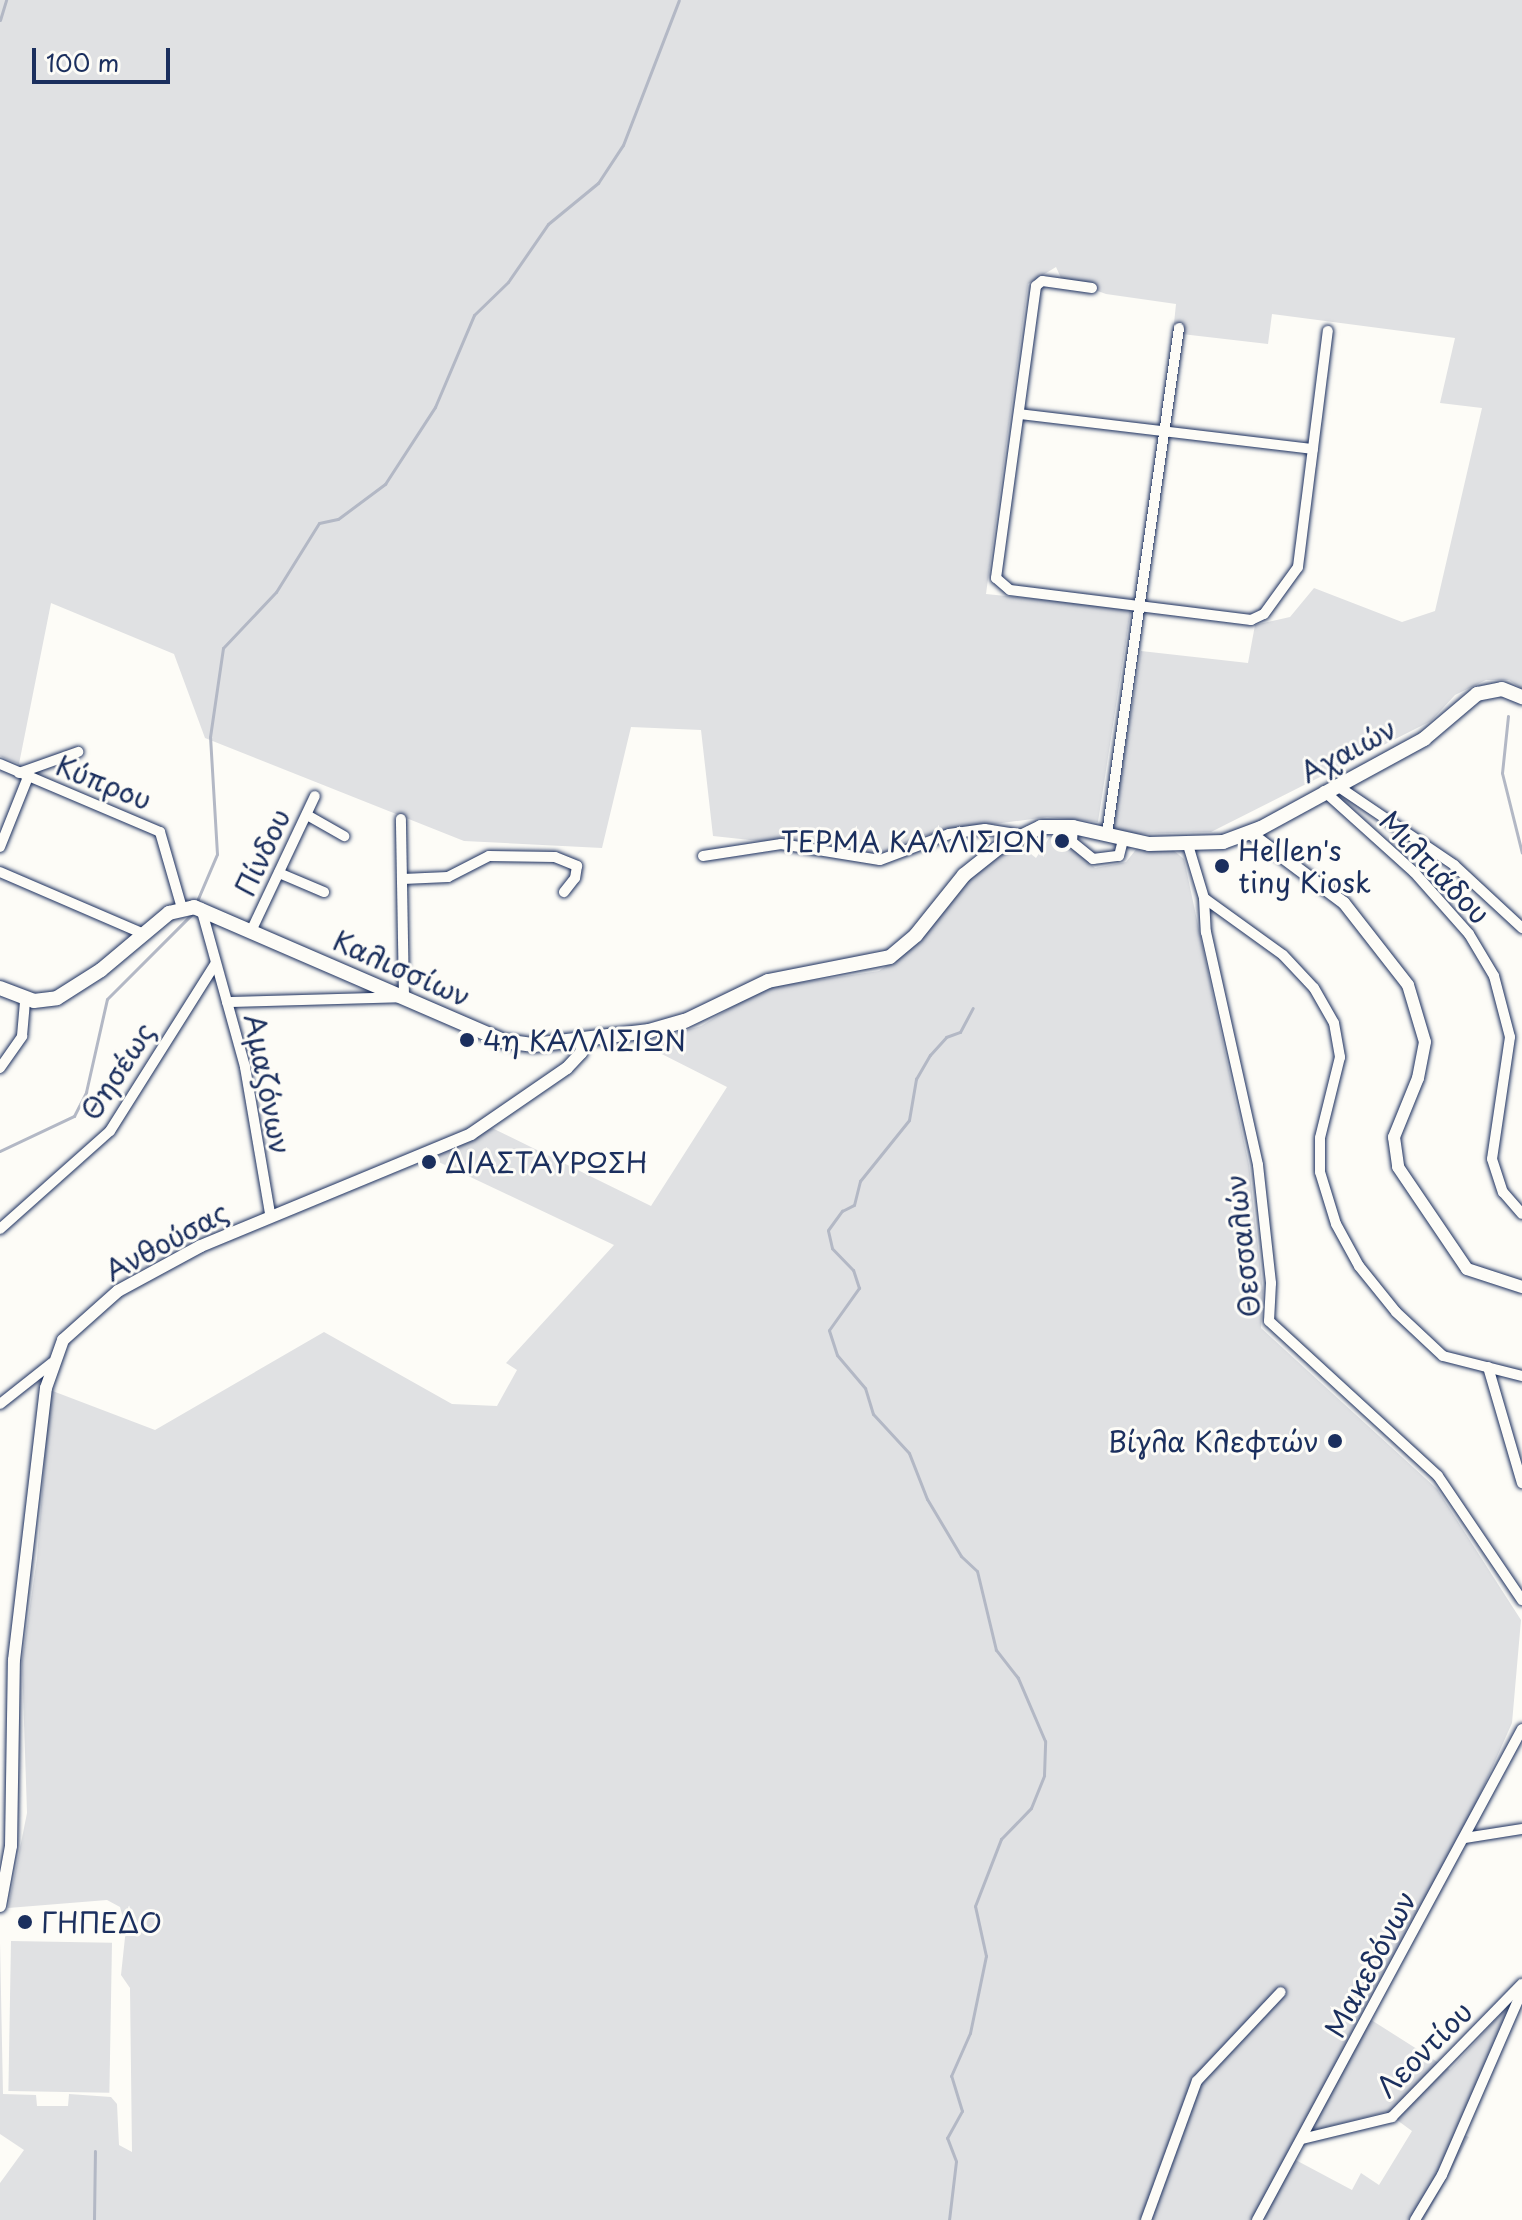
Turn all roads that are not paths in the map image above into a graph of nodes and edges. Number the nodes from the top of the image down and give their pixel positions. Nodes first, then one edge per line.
1 (1092, 288) dead end
2 (1179, 328) dead end
3 (1328, 331) dead end
4 (1019, 414) junction
5 (1165, 431) junction
6 (1313, 449) junction
7 (1143, 605) junction
8 (1522, 697) edge
9 (78, 752) dead end
10 (0, 764) edge
11 (24, 775) junction
12 (1330, 788) junction
13 (315, 796) dead end
14 (307, 815) junction
15 (401, 819) dead end
16 (1073, 827) junction
17 (1250, 833) junction
18 (1107, 834) junction
19 (1021, 835) junction
20 (344, 836) dead end
21 (1123, 840) junction
22 (1188, 845) junction
23 (0, 847) edge
24 (703, 856) dead end
25 (0, 872) edge
26 (279, 873) junction
27 (403, 879) junction
28 (324, 892) dead end
29 (564, 892) dead end
30 (1204, 898) junction
31 (182, 908) junction
32 (201, 908) junction
33 (1522, 928) edge
34 (252, 929) junction
35 (144, 934) junction
36 (215, 964) junction
37 (0, 988) edge
38 (404, 997) junction
39 (25, 1000) junction
40 (227, 1002) junction
41 (583, 1039) junction
42 (0, 1068) edge
43 (270, 1214) junction
44 (1522, 1214) edge
45 (0, 1229) edge
46 (1522, 1287) edge
47 (52, 1363) junction
48 (1488, 1367) junction
49 (1522, 1376) edge
50 (0, 1386) edge
51 (14, 1393) junction
52 (0, 1404) edge
53 (1522, 1483) edge
54 (1522, 1600) edge
55 (1522, 1729) edge
56 (1522, 1829) edge
57 (1465, 1838) junction
58 (0, 1906) edge
59 (1522, 1984) edge
60 (1522, 1991) edge
61 (1281, 1992) dead end
62 (1302, 2139) junction
63 (1146, 2220) edge
64 (1257, 2220) edge
65 (1415, 2220) edge

1 - 4 street
2 - 5 street
3 - 6 street
4 - 5 street
4 - 7 street
5 - 6 street
5 - 7 street
6 - 7 street
7 - 18 street
8 - 12 main road, Αχαιών
9 - 11 street
10 - 11 street, Κύπρου
11 - 23 street
11 - 31 street, Κύπρου
12 - 17 main road, Αχαιών
12 - 33 street
12 - 44 street, Μιλτιάδου
13 - 14 street, Πίνδου
14 - 20 street
14 - 26 street, Πίνδου
15 - 27 street
16 - 18 main road, Καλισσίων
16 - 19 main road, Καλισσίων
16 - 21 street
17 - 22 main road, Αχαιών
17 - 46 street
18 - 21 main road, Καλισσίων
19 - 24 street
19 - 41 main road, Καλισσίων
21 - 22 main road, Καλισσίων
22 - 30 street, Θεσσαλών
25 - 35 street
26 - 28 street
26 - 34 street, Πίνδου
27 - 29 street
27 - 38 street
30 - 48 street
30 - 54 street, Θεσσαλών
31 - 32 main road, Καλισσίων
31 - 35 main road
32 - 34 main road, Καλισσίων
32 - 36 street
34 - 38 main road, Καλισσίων
35 - 39 main road
36 - 40 street, Αμαζόνων
36 - 45 street, Θησέως
37 - 39 main road
38 - 40 street
38 - 41 main road, Καλισσίων
39 - 42 street
40 - 43 street, Αμαζόνων
41 - 43 street, Ανθούσας
43 - 47 street, Ανθούσας
47 - 51 street
47 - 58 street, Ανθούσας
48 - 49 street
48 - 53 street
50 - 51 street
51 - 52 street
55 - 57 street, Μακεδόνων
56 - 57 street
57 - 62 street, Μακεδόνων
59 - 62 street, Λεοντίου
60 - 65 street, Λεοντίου
61 - 63 street
62 - 64 street, Μακεδόνων

